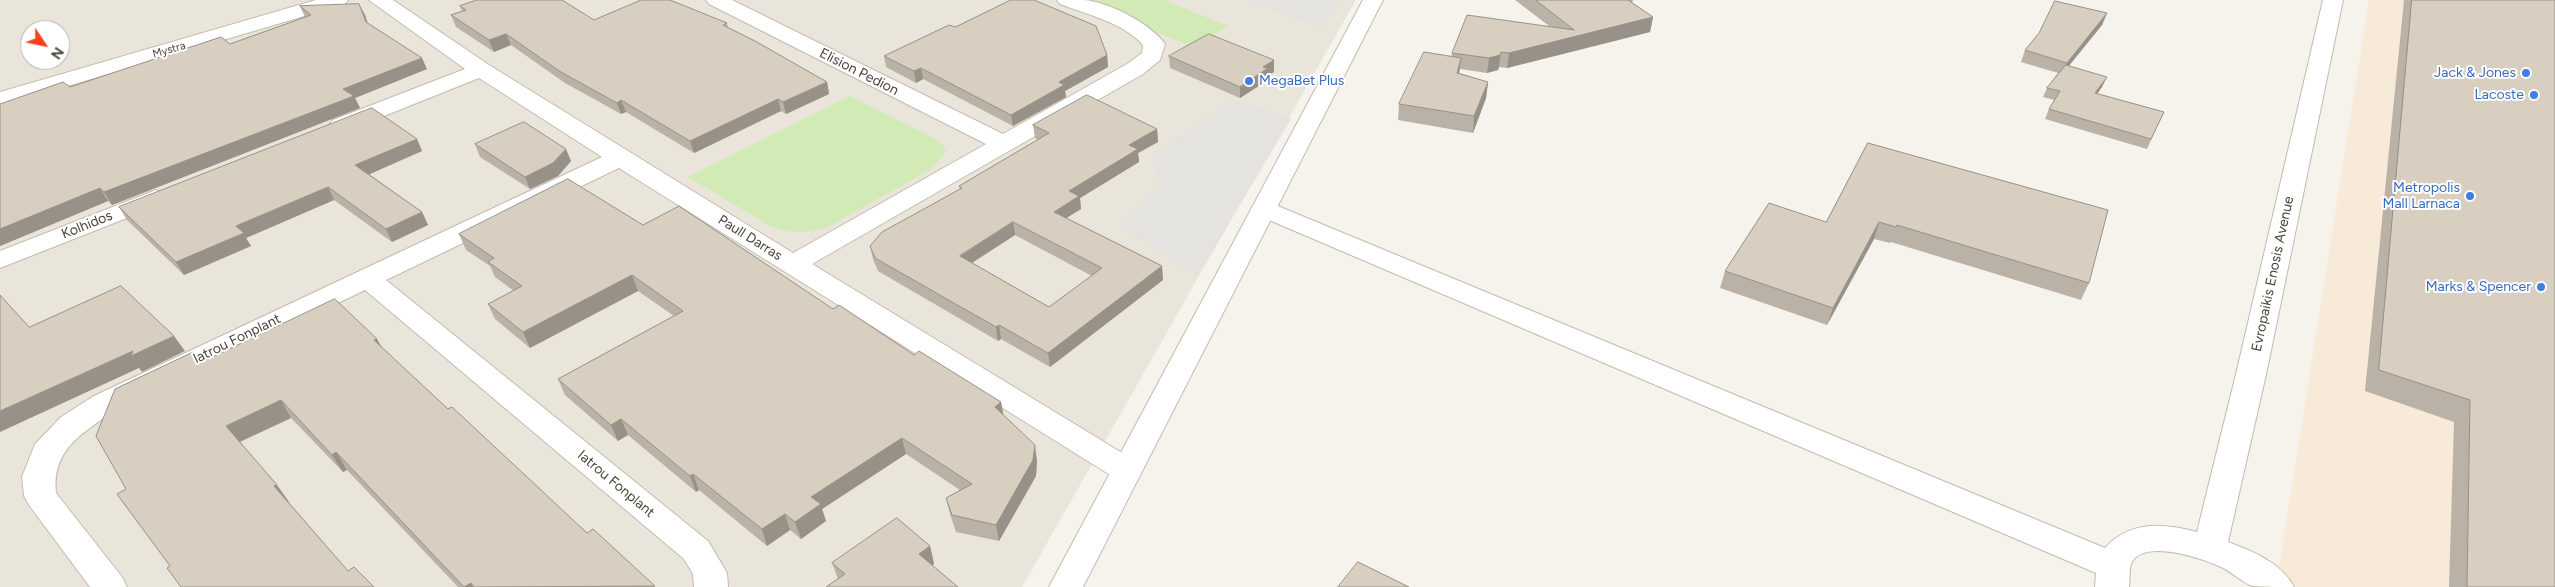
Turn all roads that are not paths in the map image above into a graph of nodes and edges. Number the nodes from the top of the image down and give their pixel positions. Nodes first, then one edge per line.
1 (338, 0) edge
2 (379, 0) edge
3 (716, 0) edge
4 (1067, 0) edge
5 (1374, 0) edge
6 (2333, 0) edge
7 (481, 70) junction
8 (0, 99) edge
9 (318, 134) edge
10 (1002, 143) junction
11 (620, 158) junction
12 (174, 191) edge
13 (1264, 209) junction
14 (0, 260) edge
15 (793, 264) junction
16 (366, 277) junction
17 (1126, 470) junction
18 (2210, 547) junction
19 (2112, 576) edge
20 (110, 587) edge
21 (711, 587) edge
22 (1066, 587) edge
23 (2277, 587) edge

1 - 8 street, Mystra
2 - 7 street, Paull Darras
3 - 10 street, Elision Pedion
4 - 10 street
5 - 13 street
6 - 18 street, Evropaikis Enosis Avenue
7 - 9 street
7 - 11 street, Paull Darras
10 - 15 street
11 - 15 street, Paull Darras
11 - 16 street, Iatrou Fonplant
12 - 14 street, Kolhidos
13 - 17 street
13 - 19 street
15 - 17 street, Paull Darras
16 - 20 street, Iatrou Fonplant
16 - 21 street, Iatrou Fonplant
17 - 22 street
18 - 19 street
18 - 23 street

